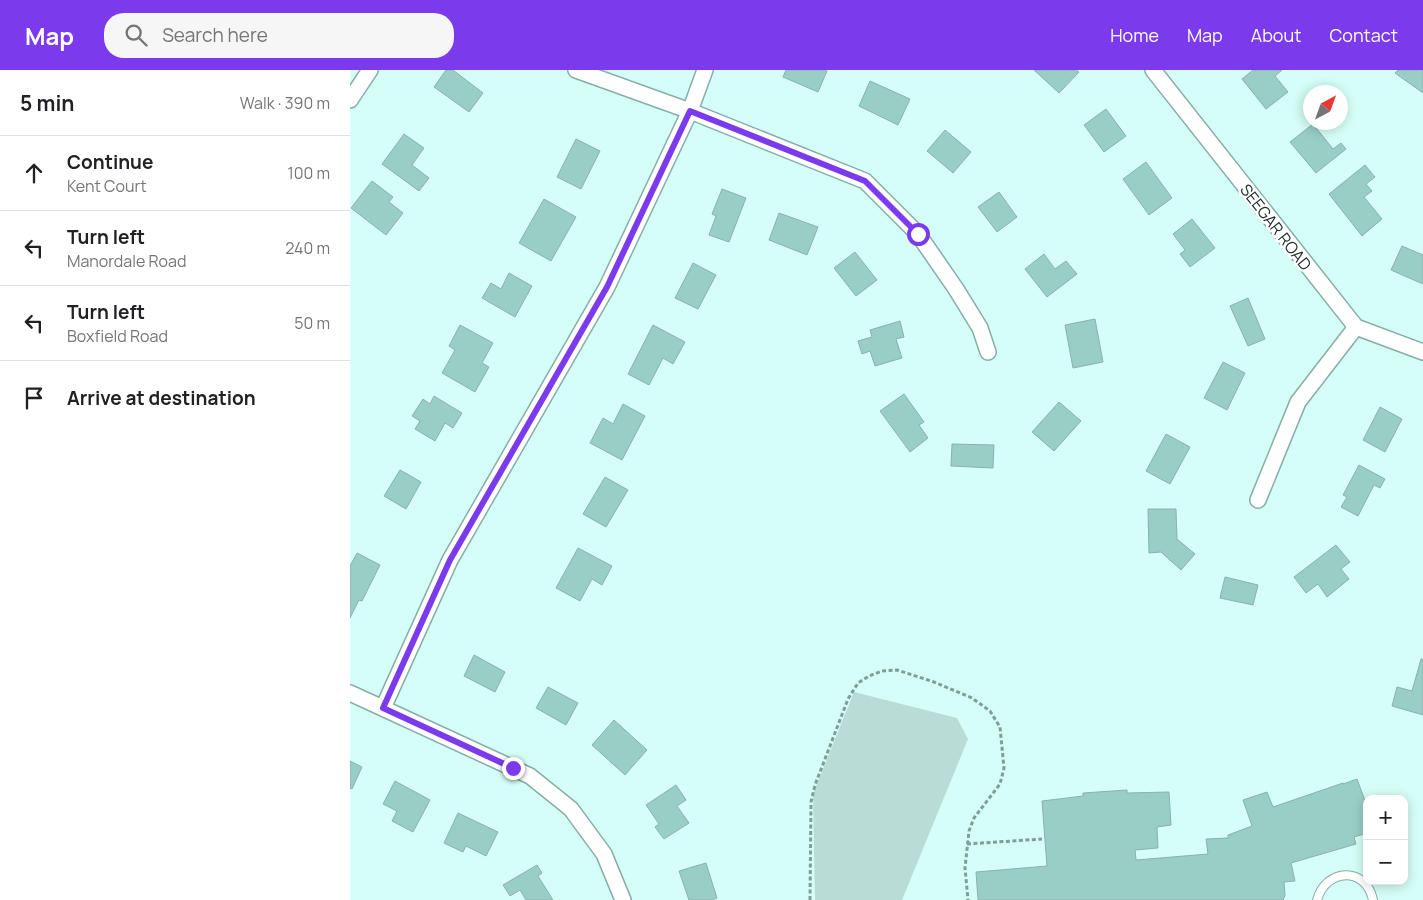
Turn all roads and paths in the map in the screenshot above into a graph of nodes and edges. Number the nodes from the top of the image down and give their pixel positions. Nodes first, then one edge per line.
1 (370, 70) edge
2 (576, 70) edge
3 (705, 70) edge
4 (1153, 70) edge
5 (350, 100) edge
6 (690, 111) junction
7 (1356, 327) junction
8 (988, 352) dead end
9 (1423, 352) edge
10 (1258, 500) dead end
11 (350, 693) edge
12 (383, 708) junction
13 (1042, 838) dead end
14 (967, 844) junction
15 (623, 900) edge
16 (810, 900) edge
17 (968, 900) edge
18 (1317, 900) edge
19 (1373, 900) edge

1 - 5 street
2 - 6 street
3 - 6 street
4 - 7 street, SEEGAR ROAD
6 - 8 street
6 - 12 street
7 - 9 street
7 - 10 street
11 - 12 street
12 - 15 street
13 - 14 path
14 - 16 path
14 - 17 path
18 - 19 lane

